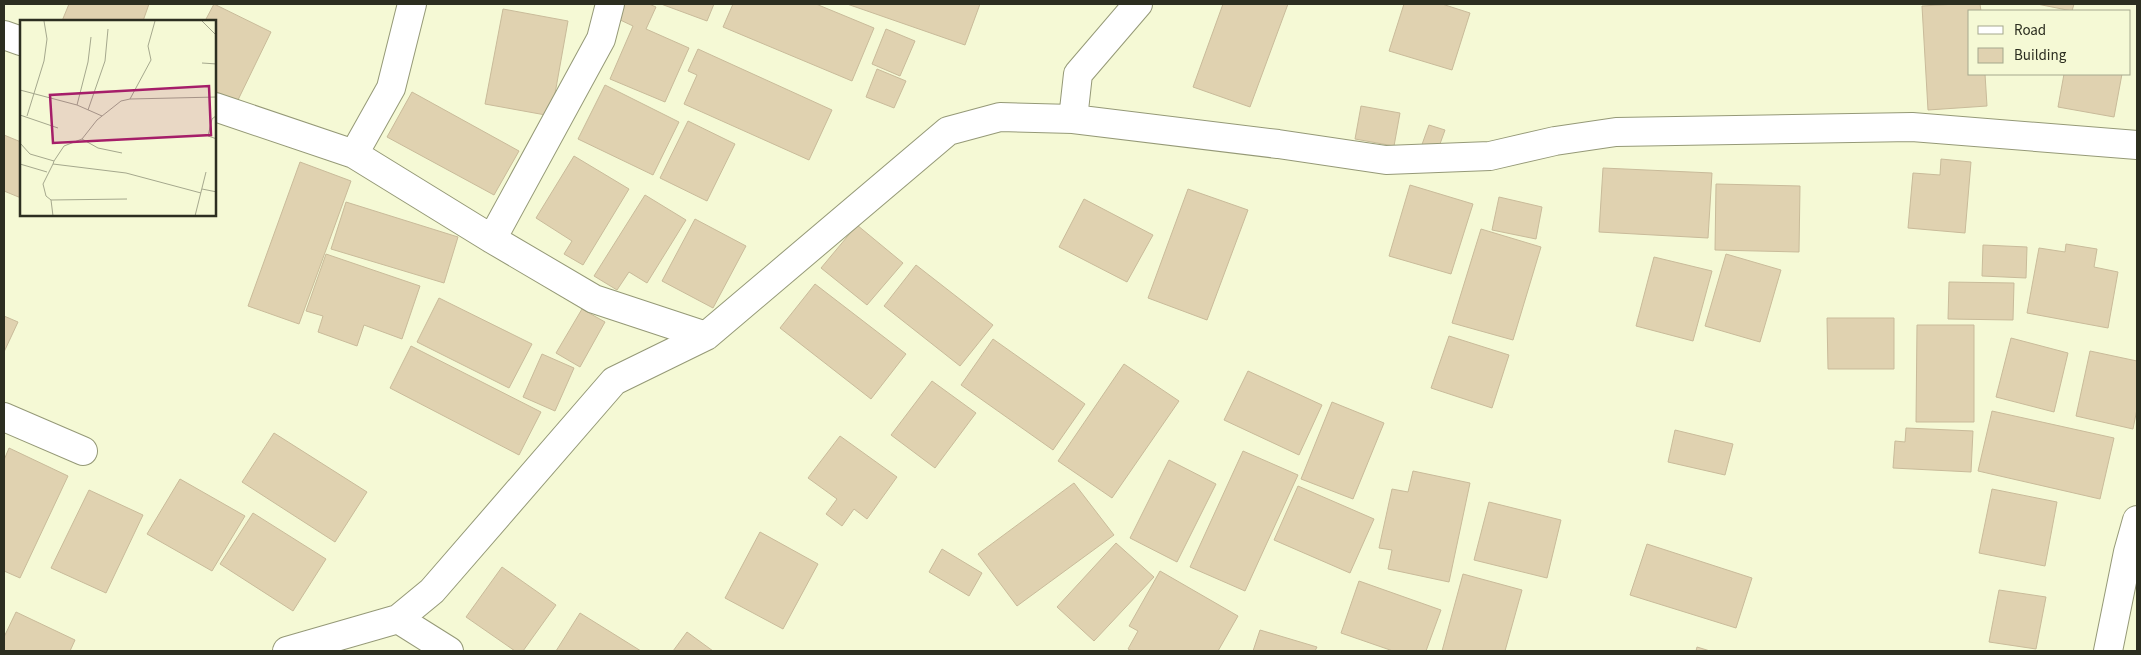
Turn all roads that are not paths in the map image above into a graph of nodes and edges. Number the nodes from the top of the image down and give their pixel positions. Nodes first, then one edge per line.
1 (412, 4) edge
2 (610, 4) edge
3 (1138, 4) edge
4 (4, 36) edge
5 (20, 41) edge
6 (216, 107) edge
7 (1073, 119) junction
8 (2137, 145) edge
9 (354, 154) junction
10 (492, 239) junction
11 (706, 336) junction
12 (4, 417) edge
13 (83, 450) dead end
14 (2137, 520) edge
15 (398, 619) junction
16 (287, 651) edge
17 (449, 651) edge
18 (2108, 651) edge

1 - 9 street
2 - 10 street
3 - 7 street
4 - 5 street
6 - 9 street
7 - 8 street
7 - 11 street
9 - 10 street
10 - 11 street
11 - 15 street
12 - 13 street
14 - 18 street
15 - 16 street
15 - 17 street

